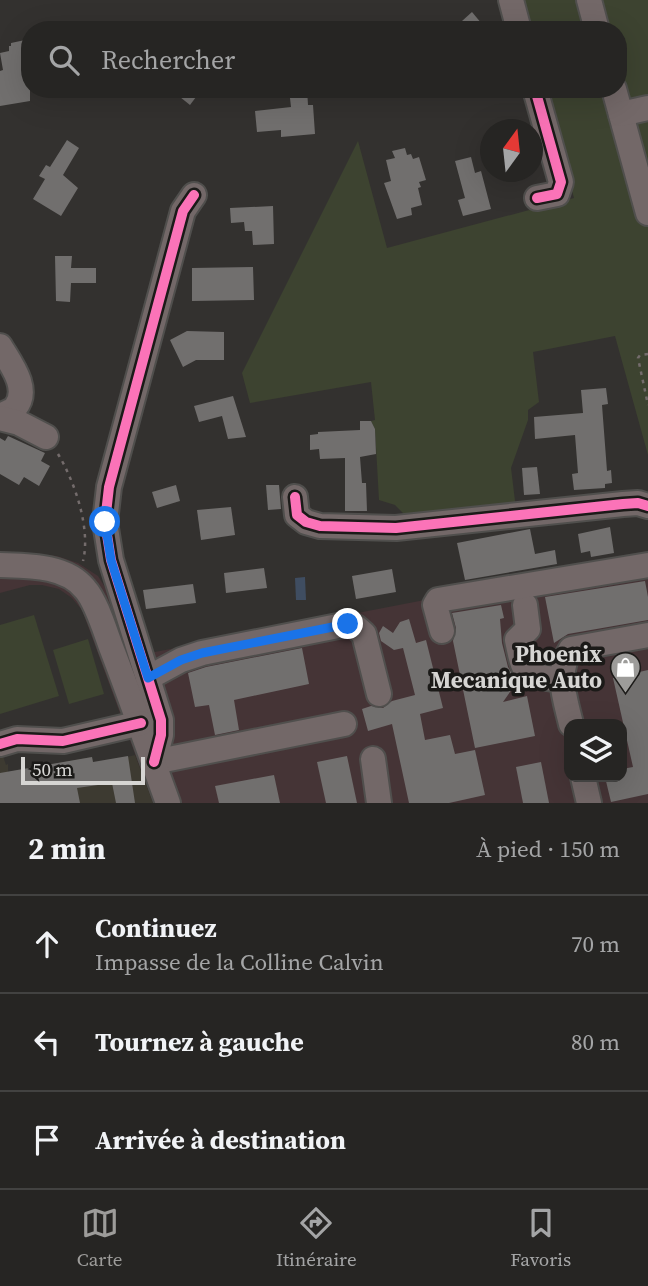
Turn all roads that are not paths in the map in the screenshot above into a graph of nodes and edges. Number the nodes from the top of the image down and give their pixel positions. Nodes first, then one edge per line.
1 (511, 0) edge
2 (589, 0) edge
3 (517, 21) edge
4 (595, 21) edge
5 (537, 98) edge
6 (617, 98) edge
7 (648, 108) edge
8 (621, 114) junction
9 (194, 195) dead end
10 (537, 198) dead end
11 (648, 212) edge
12 (0, 346) edge
13 (0, 417) edge
14 (46, 437) road end
15 (295, 497) dead end
16 (648, 506) edge
17 (0, 565) edge
18 (648, 565) edge
19 (64, 575) junction
20 (0, 584) edge
21 (505, 589) junction
22 (442, 631) dead end
23 (648, 635) edge
24 (148, 678) junction
25 (561, 680) junction
26 (379, 694) dead end
27 (570, 719) edge
28 (141, 723) junction
29 (344, 724) dead end
30 (0, 744) edge
31 (373, 759) dead end
32 (154, 762) junction
33 (584, 782) edge
34 (168, 803) edge
35 (379, 803) edge
36 (589, 803) edge

1 - 3 street
2 - 4 street
5 - 10 street
6 - 8 street
7 - 8 street
8 - 11 street
9 - 24 street
12 - 13 street
13 - 14 street
15 - 16 street
17 - 19 street
18 - 21 street
19 - 20 street
19 - 28 street
21 - 22 street
21 - 25 street
23 - 25 street
24 - 26 street
24 - 32 street
25 - 27 street
28 - 30 street
28 - 32 street
29 - 32 street
31 - 35 street
32 - 34 street
33 - 36 street

